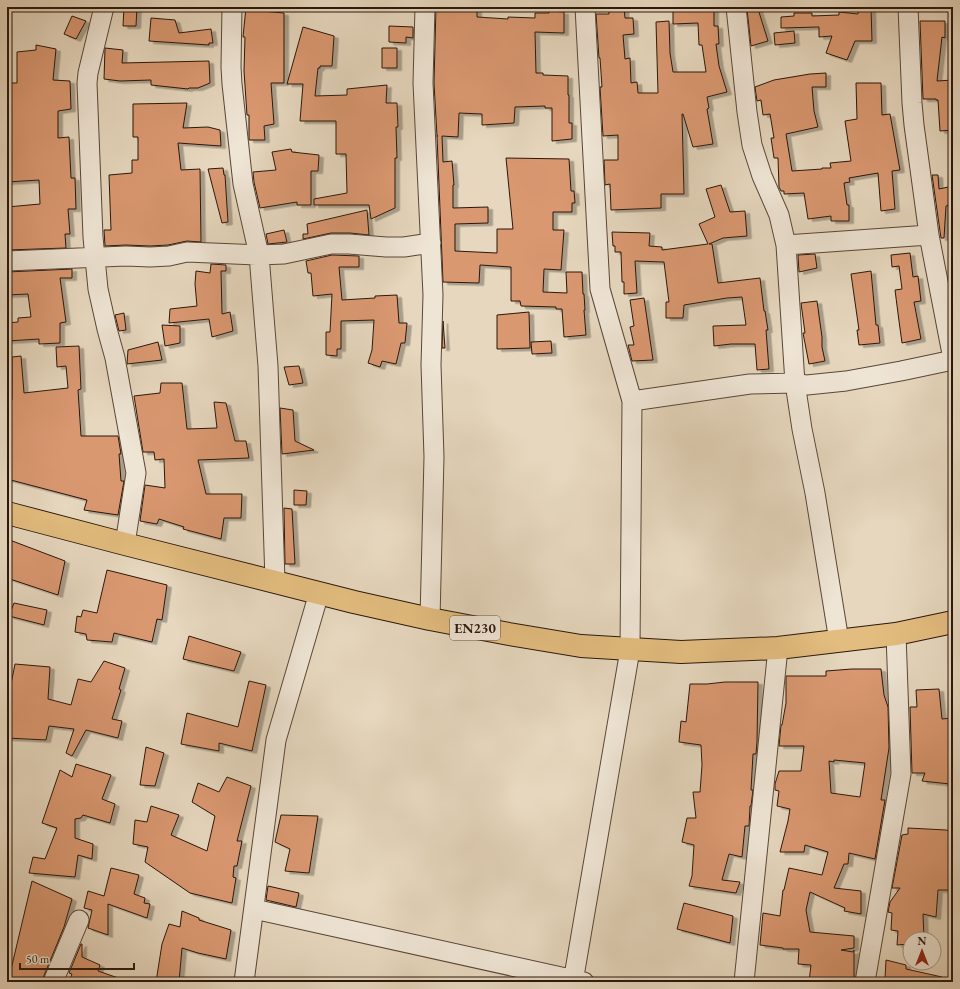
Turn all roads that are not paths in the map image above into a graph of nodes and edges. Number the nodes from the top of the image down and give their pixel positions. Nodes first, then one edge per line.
1 (104, 7) edge
2 (232, 7) edge
3 (424, 7) edge
4 (585, 7) edge
5 (736, 7) edge
6 (908, 7) edge
7 (929, 235) junction
8 (430, 244) junction
9 (786, 245) junction
10 (259, 255) junction
11 (95, 257) junction
12 (7, 261) edge
13 (953, 359) edge
14 (795, 383) junction
15 (632, 401) junction
16 (7, 513) edge
17 (125, 544) junction
18 (275, 581) junction
19 (319, 593) junction
20 (430, 619) junction
21 (953, 622) edge
22 (896, 634) junction
23 (839, 641) junction
24 (778, 648) junction
25 (630, 650) junction
26 (254, 909) junction
27 (79, 920) dead end
28 (577, 981) edge
29 (53, 982) edge
30 (244, 982) edge
31 (744, 982) edge
32 (865, 982) edge

1 - 11 street
2 - 10 street
3 - 8 street
4 - 15 street
5 - 9 street
6 - 7 street
7 - 9 street
7 - 13 street
8 - 10 street
8 - 20 street
9 - 14 street
10 - 11 street
10 - 18 street
11 - 12 street
11 - 17 street
13 - 14 street
14 - 15 street
14 - 23 street
15 - 25 street
16 - 17 main road, EN230
17 - 18 main road, EN230
18 - 19 main road, EN230
19 - 20 main road, EN230
19 - 26 street
20 - 25 main road, EN230
21 - 22 main road, EN230
22 - 23 main road, EN230
22 - 32 street
23 - 24 main road, EN230
24 - 25 main road, EN230
24 - 31 street
25 - 28 street
26 - 28 street
26 - 30 street
27 - 29 street

